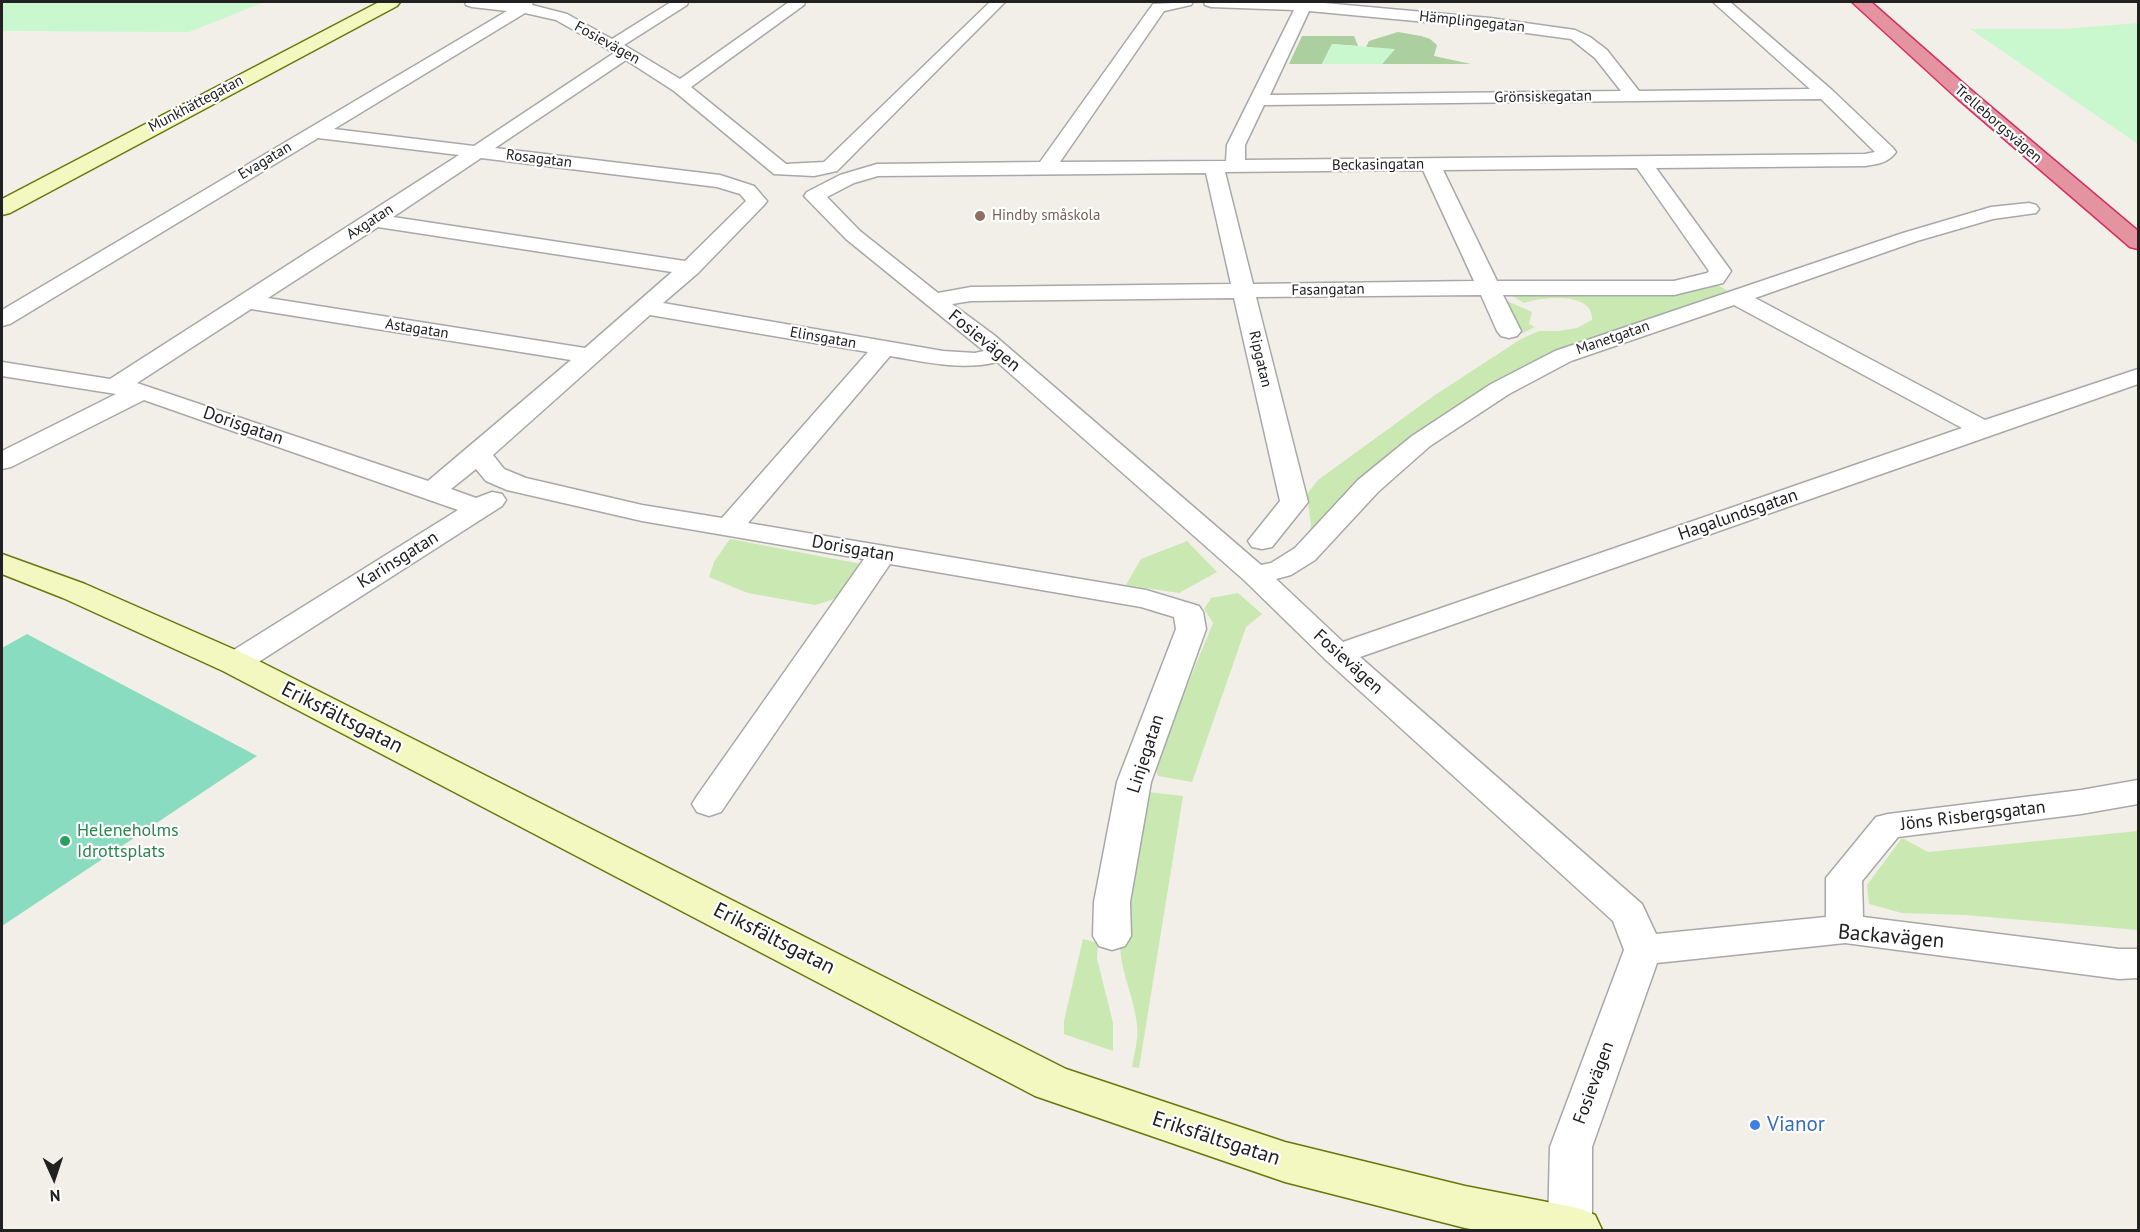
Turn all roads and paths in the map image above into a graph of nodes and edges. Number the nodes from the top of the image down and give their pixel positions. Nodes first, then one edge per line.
1 (391, 2) edge
2 (472, 2) edge
3 (681, 2) edge
4 (798, 2) edge
5 (998, 2) edge
6 (1185, 2) edge
7 (1211, 2) edge
8 (1721, 2) edge
9 (1861, 2) edge
10 (1889, 2) edge
11 (1305, 4) edge
12 (525, 5) edge
13 (619, 49) junction
14 (1970, 73) dead end
15 (680, 87) junction
16 (1826, 94) junction
17 (1634, 96) junction
18 (1259, 100) junction
19 (314, 132) junction
20 (476, 151) junction
21 (1642, 162) junction
22 (1430, 164) junction
23 (1225, 167) junction
24 (1046, 168) junction
25 (814, 196) joint
26 (2, 208) edge
27 (2029, 209) dead end
28 (374, 220) junction
29 (2139, 242) edge
30 (690, 268) junction
31 (1489, 288) junction
32 (1244, 291) junction
33 (1738, 298) junction
34 (933, 300) junction
35 (244, 301) junction
36 (646, 307) junction
37 (2, 318) edge
38 (1509, 331) dead end
39 (884, 348) junction
40 (1001, 354) junction
41 (590, 356) junction
42 (2, 369) edge
43 (2139, 376) edge
44 (112, 388) junction
45 (142, 391) junction
46 (1984, 430) junction
47 (478, 454) junction
48 (2, 461) edge
49 (517, 484) junction
50 (433, 491) junction
51 (479, 508) junction
52 (729, 528) junction
53 (1262, 540) dead end
54 (882, 555) junction
55 (2, 563) edge
56 (1255, 575) junction
57 (1188, 612) joint
58 (1338, 654) junction
59 (235, 663) junction
60 (2139, 792) edge
61 (709, 804) dead end
62 (1845, 929) junction
63 (1112, 936) dead end
64 (1642, 950) junction
65 (2139, 964) edge
66 (1573, 1230) edge

1 - 26 street, Munkhättegatan
2 - 12 street, Fosievägen
3 - 13 street, Axgatan
4 - 15 street
5 - 15 street, Fosievägen
6 - 24 street
7 - 11 street, Hämplingegatan
8 - 16 street
9 - 29 highway, Trelleborgsvägen
10 - 14 highway, Trelleborgsvägen
11 - 17 street, Hämplingegatan
11 - 18 street, Ripgatan
12 - 13 street, Fosievägen
12 - 19 street, Evagatan
13 - 15 street, Fosievägen
13 - 20 street, Axgatan
16 - 17 street, Grönsiskegatan
16 - 21 street, Beckasingatan
17 - 18 street, Grönsiskegatan
18 - 23 street, Ripgatan
19 - 20 street, Rosagatan
19 - 37 street, Evagatan
20 - 28 street, Axgatan
20 - 30 street, Rosagatan
21 - 22 street, Beckasingatan
21 - 31 street, Fasangatan
22 - 23 street, Beckasingatan
22 - 31 street
23 - 24 street, Beckasingatan
23 - 32 street, Ripgatan
24 - 25 street, Beckasingatan
25 - 34 street, Fosievägen
27 - 33 street, Manetgatan
28 - 30 street
28 - 35 street, Axgatan
30 - 36 street
31 - 32 street, Fasangatan
31 - 38 street
32 - 34 street, Fasangatan
32 - 53 street, Ripgatan
33 - 46 street
33 - 56 street, Manetgatan
34 - 40 street, Fosievägen
35 - 41 street, Astagatan
35 - 44 street, Axgatan
36 - 39 street, Elinsgatan
36 - 41 street
39 - 40 street, Elinsgatan
39 - 52 street
40 - 56 street, Fosievägen
41 - 47 street
42 - 44 street, Dorisgatan
43 - 46 street, Hagalundsgatan
44 - 45 street, Dorisgatan
45 - 48 street
45 - 50 street, Dorisgatan
46 - 58 street, Hagalundsgatan
47 - 49 street
47 - 50 street
49 - 51 street, Karinsgatan
49 - 52 street, Dorisgatan
50 - 51 street, Dorisgatan
51 - 59 street, Karinsgatan
52 - 54 street, Dorisgatan
54 - 57 street, Dorisgatan
54 - 61 street
55 - 59 street, Eriksfältsgatan
56 - 58 street, Fosievägen
57 - 63 street, Linjegatan
58 - 64 street, Fosievägen
59 - 66 street, Eriksfältsgatan
60 - 62 street, Jöns Risbergsgatan
62 - 64 street, Backavägen
62 - 65 street, Backavägen
64 - 66 street, Fosievägen

